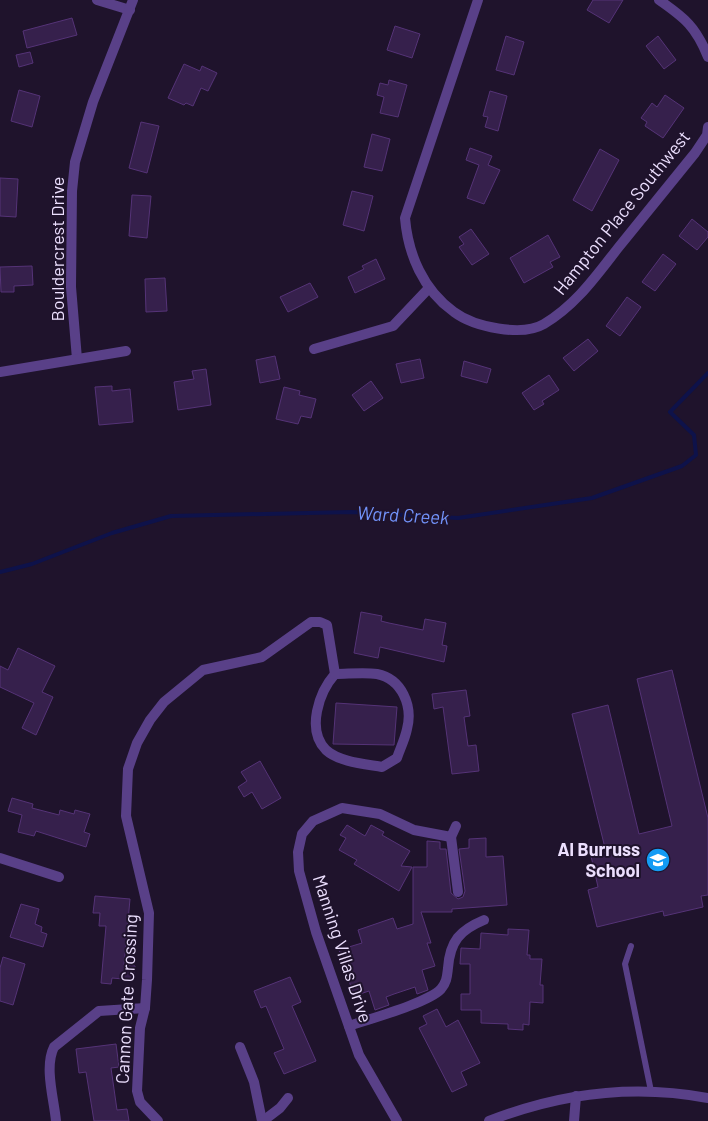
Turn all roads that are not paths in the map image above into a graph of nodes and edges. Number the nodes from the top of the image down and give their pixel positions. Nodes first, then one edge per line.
1 (97, 0) edge
2 (478, 0) edge
3 (659, 0) edge
4 (131, 5) edge
5 (708, 57) edge
6 (708, 128) edge
7 (429, 288) junction
8 (314, 349) dead end
9 (126, 351) dead end
10 (77, 359) junction
11 (0, 372) edge
12 (335, 674) junction
13 (456, 826) dead end
14 (450, 837) junction
15 (0, 858) edge
16 (59, 877) dead end
17 (458, 892) dead end
18 (484, 920) dead end
19 (631, 946) dead end
20 (145, 1008) junction
21 (349, 1026) junction
22 (240, 1047) dead end
23 (651, 1091) junction
24 (576, 1096) junction
25 (288, 1098) dead end
26 (708, 1098) edge
27 (56, 1121) edge
28 (158, 1121) edge
29 (262, 1121) edge
30 (397, 1121) edge
31 (489, 1121) edge
32 (574, 1121) edge

1 - 4 street
2 - 7 street, Hampton Place Southwest
3 - 5 street
4 - 10 street, Bouldercrest Drive
6 - 7 street, Hampton Place Southwest
7 - 8 street
9 - 10 street
10 - 11 street
12 - 12 street
12 - 20 street, Cannon Gate Crossing
13 - 14 street
14 - 17 street
14 - 21 street, Manning Villas Drive
15 - 16 street
18 - 21 street
19 - 23 lane
20 - 27 street
20 - 28 street, Cannon Gate Crossing
21 - 30 street, Manning Villas Drive
22 - 29 street
23 - 24 street
23 - 26 street
24 - 31 street
24 - 32 street
25 - 29 street

